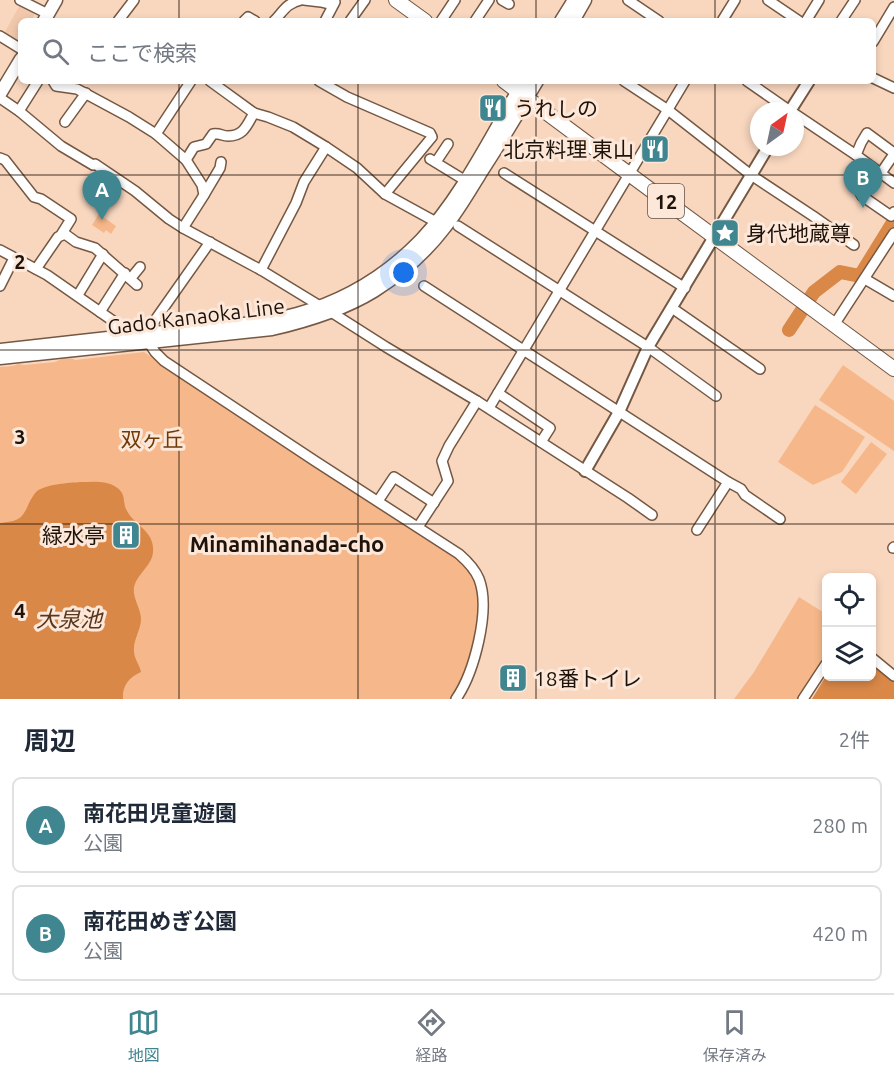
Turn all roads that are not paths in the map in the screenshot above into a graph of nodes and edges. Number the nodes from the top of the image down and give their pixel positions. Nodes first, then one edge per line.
1 (20, 0) edge
2 (56, 0) edge
3 (134, 0) edge
4 (302, 0) edge
5 (364, 0) edge
6 (396, 0) edge
7 (455, 0) edge
8 (489, 0) edge
9 (574, 0) edge
10 (585, 0) edge
11 (628, 0) edge
12 (735, 0) edge
13 (768, 0) edge
14 (819, 0) edge
15 (855, 0) edge
16 (334, 3) edge
17 (782, 4) edge
18 (894, 8) edge
19 (46, 17) edge
20 (120, 18) edge
21 (277, 18) edge
22 (326, 18) edge
23 (354, 18) edge
24 (421, 18) edge
25 (443, 18) edge
26 (477, 18) edge
27 (563, 18) edge
28 (575, 18) edge
29 (655, 18) edge
30 (724, 18) edge
31 (796, 18) edge
32 (808, 18) edge
33 (843, 18) edge
34 (0, 36) edge
35 (876, 37) edge
36 (18, 48) edge
37 (18, 64) edge
38 (876, 79) edge
39 (36, 84) edge
40 (55, 84) edge
41 (189, 84) edge
42 (214, 84) edge
43 (324, 84) edge
44 (629, 84) edge
45 (683, 84) edge
46 (751, 84) edge
47 (807, 84) edge
48 (894, 88) edge
49 (523, 90) edge
50 (86, 93) junction
51 (0, 96) edge
52 (777, 102) edge
53 (796, 102) edge
54 (668, 110) junction
55 (19, 111) junction
56 (254, 113) junction
57 (804, 120) edge
58 (65, 122) dead end
59 (156, 134) junction
60 (448, 144) dead end
61 (326, 147) junction
62 (894, 153) edge
63 (856, 155) junction
64 (763, 156) edge
65 (0, 158) edge
66 (186, 160) junction
67 (221, 162) dead end
68 (872, 166) junction
69 (504, 173) dead end
70 (881, 173) junction
71 (629, 174) junction
72 (751, 175) junction
73 (466, 181) junction
74 (894, 183) edge
75 (385, 194) junction
76 (204, 195) junction
77 (894, 212) edge
78 (436, 222) junction
79 (459, 226) dead end
80 (183, 228) junction
81 (596, 231) junction
82 (894, 234) edge
83 (61, 235) junction
84 (715, 237) junction
85 (210, 242) junction
86 (854, 245) dead end
87 (0, 250) edge
88 (104, 254) junction
89 (14, 258) junction
90 (140, 267) dead end
91 (36, 269) junction
92 (261, 270) junction
93 (131, 279) junction
94 (865, 279) junction
95 (0, 286) edge
96 (424, 286) dead end
97 (685, 288) junction
98 (560, 291) junction
99 (78, 295) junction
100 (894, 296) edge
101 (672, 308) junction
102 (325, 309) junction
103 (100, 312) junction
104 (834, 325) junction
105 (152, 338) junction
106 (120, 341) junction
107 (648, 348) junction
108 (0, 350) edge
109 (524, 350) junction
110 (0, 358) edge
111 (760, 369) dead end
112 (894, 369) edge
113 (498, 393) junction
114 (716, 396) dead end
115 (477, 401) junction
116 (489, 408) junction
117 (619, 412) junction
118 (541, 442) junction
119 (585, 471) junction
120 (728, 482) junction
121 (378, 501) junction
122 (434, 503) junction
123 (652, 515) dead end
124 (780, 519) dead end
125 (418, 527) junction
126 (697, 530) dead end
127 (876, 661) edge
128 (822, 670) edge
129 (894, 676) edge
130 (456, 699) edge
131 (803, 699) edge

1 - 19 street
2 - 19 main road
3 - 20 street
4 - 16 street
4 - 21 street
5 - 23 street
6 - 24 main road
7 - 25 street
8 - 26 street
9 - 27 main road
10 - 28 main road
11 - 29 street
12 - 30 street
13 - 17 street
14 - 32 street
15 - 33 street
16 - 22 street
17 - 31 street
18 - 35 street
34 - 36 street
37 - 51 main road
38 - 48 street
39 - 55 street
40 - 50 street
41 - 59 street
42 - 56 street
43 - 75 street
44 - 54 street
45 - 54 street
46 - 52 street
47 - 53 street
49 - 71 main road, 12
49 - 73 main road, Gado Kanaoka Line
49 - 102 main road, Gado Kanaoka Line
50 - 58 street
50 - 59 street
51 - 55 street
54 - 71 street
54 - 72 street
55 - 80 street
56 - 61 street
56 - 66 street
57 - 63 street
59 - 66 street
60 - 73 street
61 - 75 street
61 - 92 street
62 - 63 street
62 - 70 street
63 - 68 street
64 - 72 street
65 - 83 street
66 - 76 street
67 - 76 street
68 - 70 street
68 - 77 street
69 - 81 street
70 - 74 street
71 - 81 street
71 - 84 main road, 12
72 - 84 street
72 - 86 street
73 - 78 main road, Gado Kanaoka Line
75 - 78 street
76 - 80 street
78 - 102 main road, Gado Kanaoka Line
79 - 98 street
80 - 85 street
81 - 97 street
81 - 98 street
82 - 94 street
83 - 88 street
83 - 91 street
84 - 97 street
84 - 104 main road, 12
85 - 92 street
85 - 105 street
87 - 89 street
88 - 93 street
88 - 99 street
89 - 91 street
89 - 95 street
90 - 93 street
91 - 99 street
92 - 102 street
93 - 103 street
94 - 100 street
94 - 104 street
96 - 109 street
97 - 101 street
98 - 107 street
98 - 109 street
99 - 103 street
101 - 107 street
101 - 111 street
102 - 105 main road, Gado Kanaoka Line
102 - 115 street
103 - 106 street
104 - 112 main road, 12
105 - 106 main road, Gado Kanaoka Line
105 - 121 street
106 - 108 main road, Gado Kanaoka Line
106 - 110 main road, Gado Kanaoka Line
107 - 114 street
107 - 117 street
109 - 113 street
109 - 117 street
113 - 116 street
113 - 118 street
115 - 116 street
115 - 122 street
116 - 118 street
117 - 119 street
117 - 120 street
118 - 119 street
119 - 123 street
120 - 124 street
120 - 126 street
121 - 122 street
121 - 125 street
122 - 125 street
125 - 130 street
127 - 129 street
128 - 131 street

